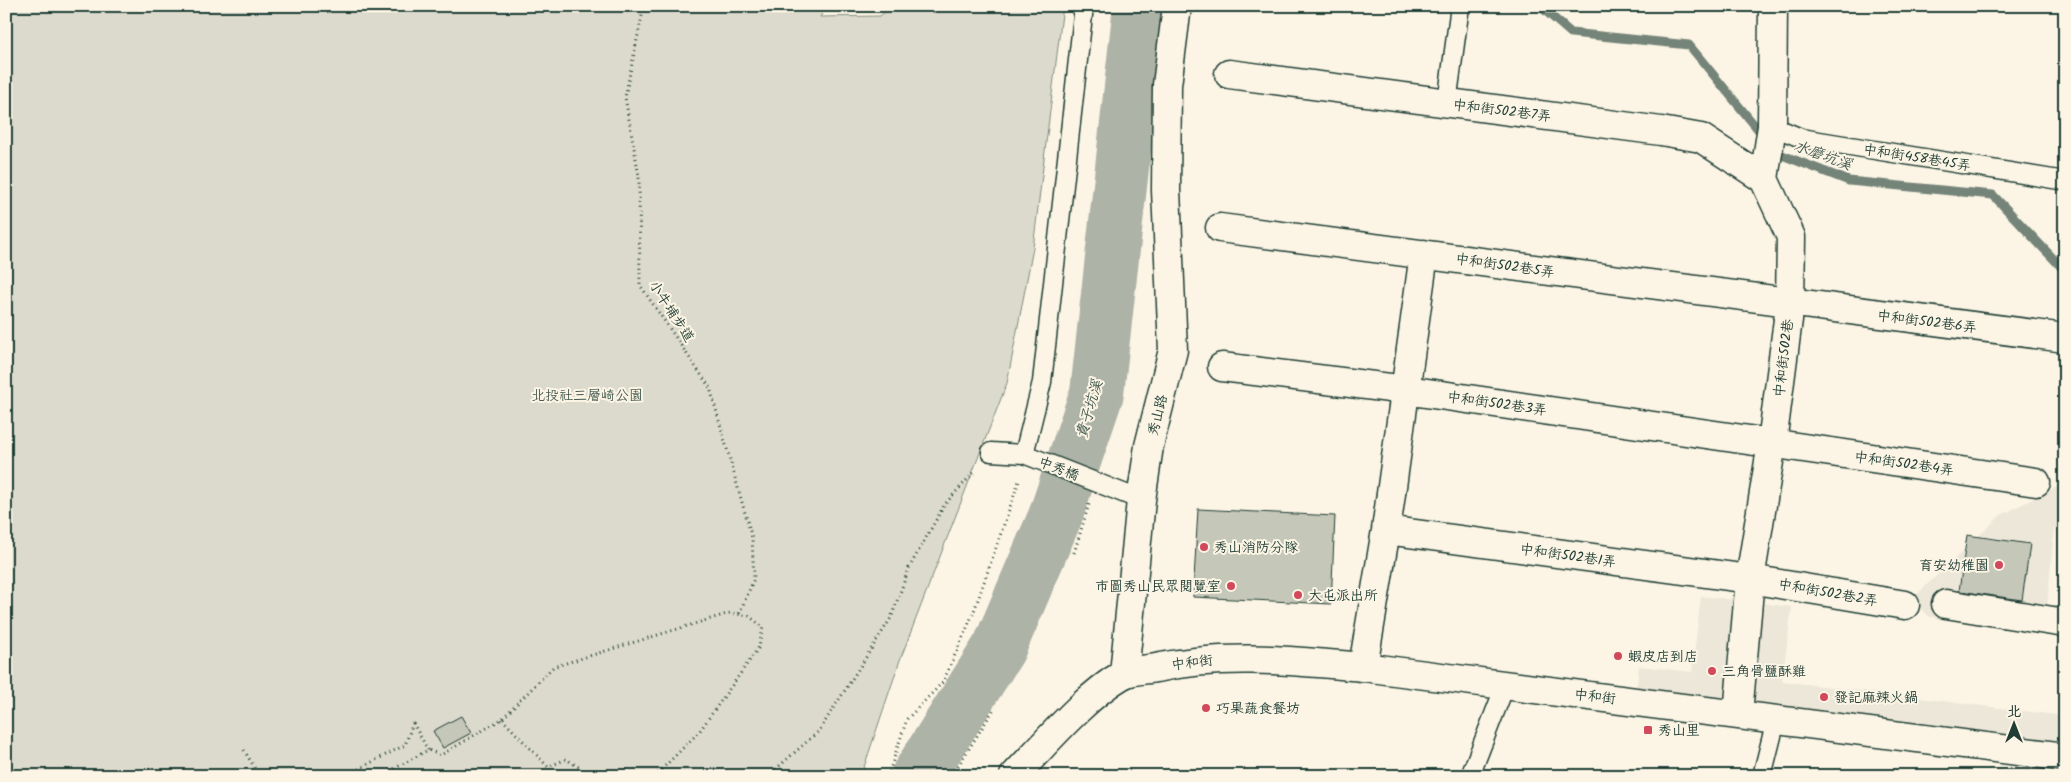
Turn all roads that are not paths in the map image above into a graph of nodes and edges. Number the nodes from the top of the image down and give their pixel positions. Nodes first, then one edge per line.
1 (1084, 6) edge
2 (1177, 6) edge
3 (1460, 6) edge
4 (1773, 6) edge
5 (1229, 74) dead end
6 (1447, 103) junction
7 (1772, 126) junction
8 (1764, 179) junction
9 (2065, 181) edge
10 (1220, 228) dead end
11 (1424, 254) junction
12 (1790, 304) junction
13 (2065, 338) edge
14 (1222, 367) dead end
15 (1406, 390) junction
16 (1772, 443) junction
17 (991, 452) road end
18 (1024, 454) junction
19 (2036, 482) dead end
20 (1141, 500) junction
21 (1386, 530) junction
22 (1750, 580) junction
23 (1946, 604) dead end
24 (1905, 606) dead end
25 (2065, 623) edge
26 (1363, 667) junction
27 (1124, 674) junction
28 (1505, 686) junction
29 (1738, 714) junction
30 (1776, 720) junction
31 (2065, 757) edge
32 (1017, 775) edge
33 (1470, 776) edge
34 (1762, 776) edge

1 - 18 lane
2 - 20 street, 秀山路
3 - 6 lane
4 - 7 street
5 - 6 street, 中和街502巷7弄
6 - 8 street, 中和街502巷7弄
7 - 8 street
7 - 9 lane, 中和街458巷45弄
8 - 12 street, 中和街502巷
10 - 11 street, 中和街502巷5弄
11 - 12 street, 中和街502巷5弄
11 - 15 street
12 - 13 street, 中和街502巷6弄
12 - 16 street, 中和街502巷
14 - 15 street, 中和街502巷3弄
15 - 16 street, 中和街502巷3弄
15 - 21 street
16 - 19 street, 中和街502巷4弄
16 - 22 street, 中和街502巷
17 - 18 lane, 中秀橋
18 - 20 lane, 中秀橋
20 - 27 street, 秀山路
21 - 22 street, 中和街502巷1弄
21 - 26 street
22 - 24 street, 中和街502巷2弄
22 - 29 street, 中和街502巷
23 - 25 street
26 - 27 street, 中和街
26 - 28 street, 中和街
27 - 32 street
28 - 29 street, 中和街
28 - 33 lane
29 - 30 street, 中和街
30 - 31 street, 中和街
30 - 34 lane

